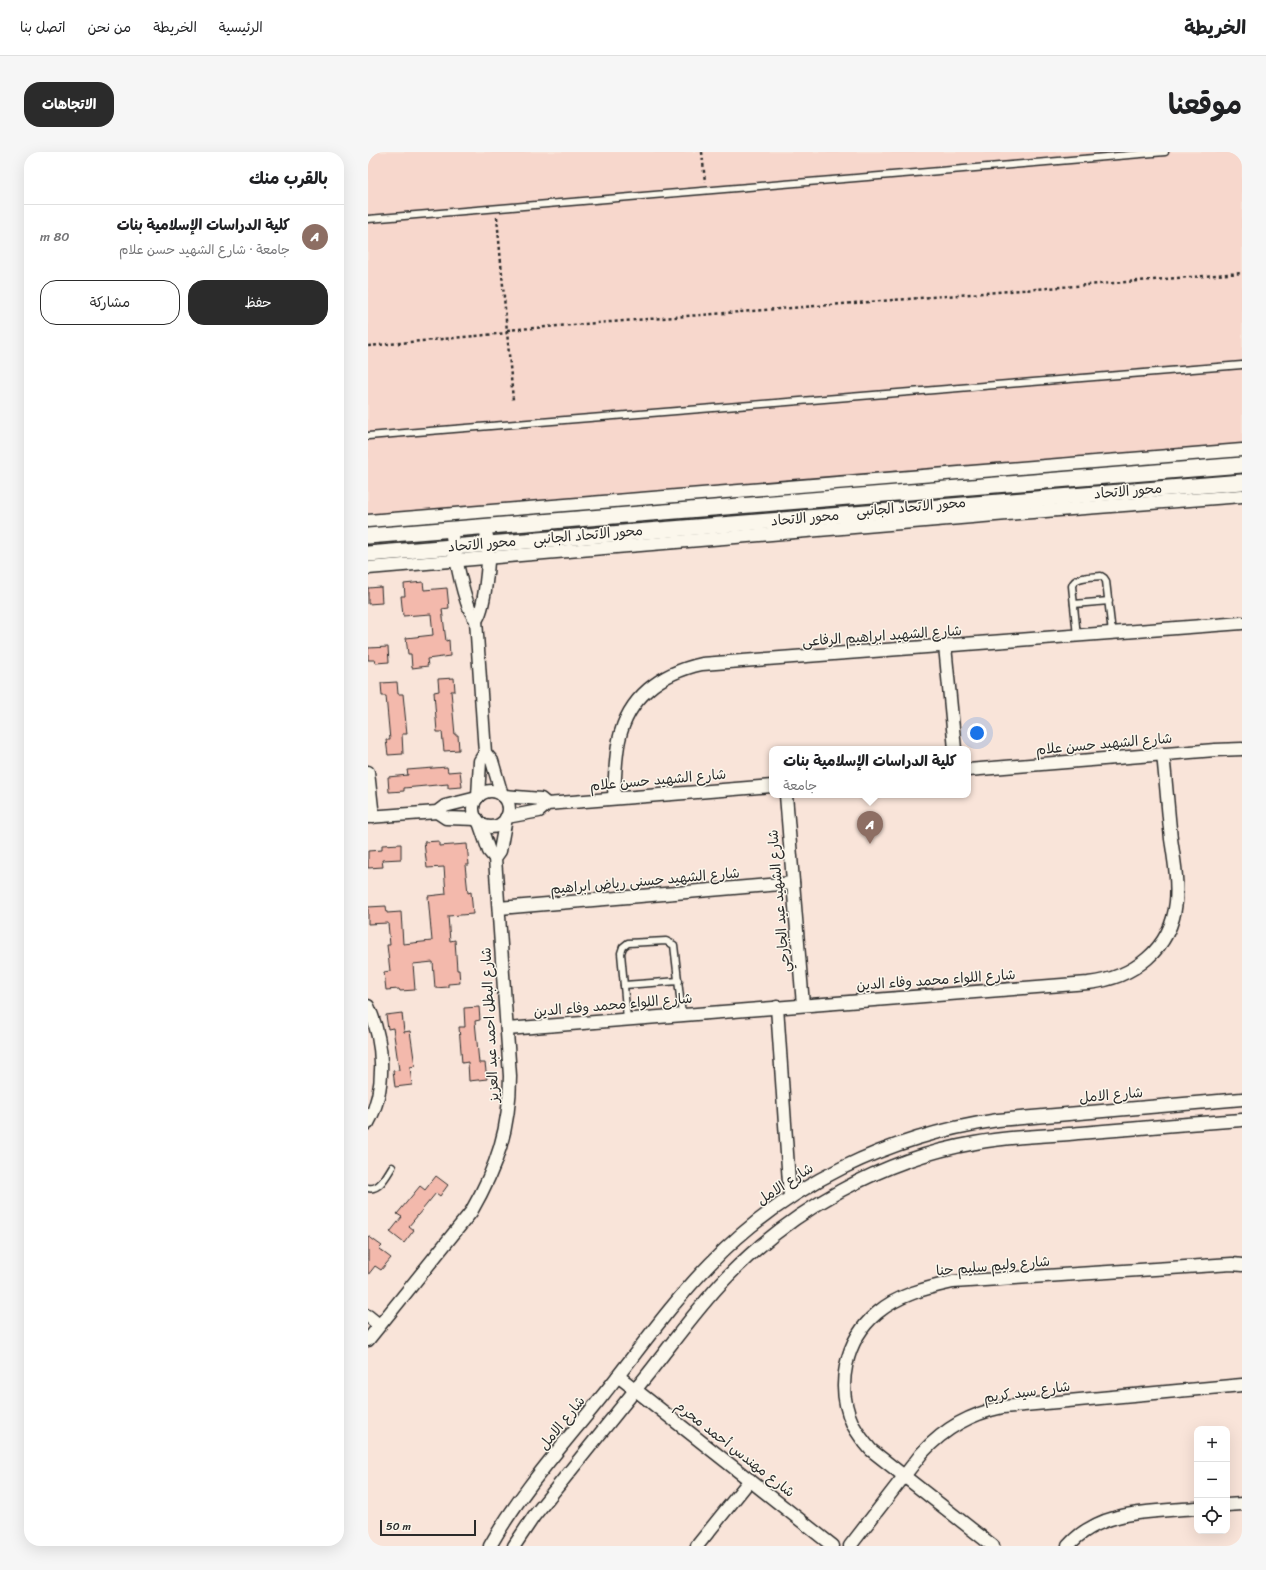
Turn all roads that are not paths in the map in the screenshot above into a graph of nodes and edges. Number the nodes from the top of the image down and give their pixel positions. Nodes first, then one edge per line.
1 (1165, 152) edge
2 (368, 219) edge
3 (1242, 365) edge
4 (368, 436) edge
5 (1242, 450) edge
6 (1242, 465) edge
7 (1242, 482) edge
8 (1242, 496) edge
9 (368, 522) edge
10 (485, 527) junction
11 (451, 530) junction
12 (368, 536) edge
13 (488, 551) junction
14 (368, 554) edge
15 (455, 554) junction
16 (368, 568) edge
17 (1109, 601) junction
18 (1074, 604) junction
19 (476, 620) junction
20 (1242, 623) edge
21 (1112, 633) junction
22 (1077, 636) junction
23 (945, 646) junction
24 (955, 746) edge
25 (1242, 749) edge
26 (485, 753) junction
27 (1162, 754) junction
28 (971, 770) edge
29 (368, 772) edge
30 (769, 786) edge
31 (503, 795) junction
32 (478, 797) junction
33 (614, 798) junction
34 (786, 798) edge
35 (547, 804) junction
36 (437, 812) junction
37 (371, 817) edge
38 (507, 818) junction
39 (478, 821) junction
40 (495, 858) junction
41 (793, 883) junction
42 (499, 908) junction
43 (678, 981) junction
44 (624, 985) junction
45 (802, 1005) junction
46 (368, 1006) edge
47 (777, 1007) junction
48 (682, 1015) junction
49 (627, 1019) junction
50 (507, 1029) junction
51 (1242, 1098) edge
52 (1242, 1120) edge
53 (368, 1123) edge
54 (392, 1167) dead end
55 (368, 1188) edge
56 (790, 1197) junction
57 (1242, 1265) edge
58 (368, 1316) edge
59 (379, 1325) junction
60 (368, 1340) edge
61 (618, 1376) junction
62 (1242, 1385) edge
63 (635, 1389) junction
64 (904, 1476) junction
65 (750, 1480) junction
66 (1242, 1504) edge
67 (1230, 1505) edge
68 (1194, 1508) edge
69 (490, 1546) edge
70 (514, 1546) edge
71 (697, 1546) edge
72 (833, 1546) edge
73 (850, 1546) edge
74 (993, 1546) edge
75 (1068, 1546) edge

1 - 2 lane
3 - 4 lane
5 - 9 street
6 - 10 street, محور الاتحاد
7 - 13 street, محور الاتحاد
8 - 13 street, محور الاتحاد الجانبى
10 - 11 street, محور الاتحاد
10 - 13 street
11 - 12 street, محور الاتحاد
11 - 15 street
13 - 15 street, محور الاتحاد
13 - 19 street
14 - 15 street, محور الاتحاد
15 - 16 street
15 - 19 street
17 - 18 lane
17 - 18 lane
17 - 21 lane
18 - 22 lane
19 - 26 street
20 - 21 street, شارع الشهيد ابراهيم الرفاعى
21 - 22 street, شارع الشهيد ابراهيم الرفاعى
22 - 23 street, شارع الشهيد ابراهيم الرفاعى
23 - 24 street
23 - 33 street, شارع الشهيد ابراهيم الرفاعى
25 - 27 street, شارع الشهيد حسن علام
26 - 31 street
26 - 32 street
27 - 28 street, شارع الشهيد حسن علام
27 - 45 street, شارع اللواء محمد وفاء الدين
29 - 37 street
30 - 33 street, شارع الشهيد حسن علام
31 - 32 street
31 - 35 street, شارع الشهيد حسن علام
31 - 38 street
32 - 36 street
32 - 39 street
33 - 35 street, شارع الشهيد حسن علام
34 - 41 street, شارع الشهيد عيد الجارحي
35 - 38 street, شارع الشهيد حسن علام
36 - 37 street
36 - 39 street
38 - 39 street
38 - 40 street, شارع البطل احمد عبد العزيز
39 - 40 street, شارع البطل احمد عبد العزيز
40 - 42 street, شارع البطل احمد عبد العزيز
41 - 42 street, شارع الشهيد حسنى رياض ابراهيم
41 - 45 street, شارع الشهيد عيد الجارحي
42 - 50 street, شارع البطل احمد عبد العزيز
43 - 44 lane
43 - 44 lane
43 - 48 lane
44 - 49 lane
45 - 47 street, شارع اللواء محمد وفاء الدين
46 - 53 street
47 - 48 street, شارع اللواء محمد وفاء الدين
47 - 56 street
48 - 49 street, شارع اللواء محمد وفاء الدين
49 - 50 street, شارع اللواء محمد وفاء الدين
50 - 59 street, شارع البطل احمد عبد العزيز
51 - 56 street, شارع الامل
52 - 63 street
54 - 55 lane
56 - 61 street, شارع الامل
57 - 64 street, شارع وليم سليم حنا
58 - 59 street
59 - 60 street, شارع البطل احمد عبد العزيز
61 - 63 street, شارع مهندس أحمد محرم
61 - 69 street, شارع الامل
62 - 64 street, شارع سيد كريم
63 - 65 street, شارع مهندس أحمد محرم
63 - 70 street
64 - 73 street, شارع سيد كريم
64 - 74 street, شارع وليم سليم حنا
65 - 71 street
65 - 72 street, شارع مهندس أحمد محرم
66 - 67 street
68 - 75 street

